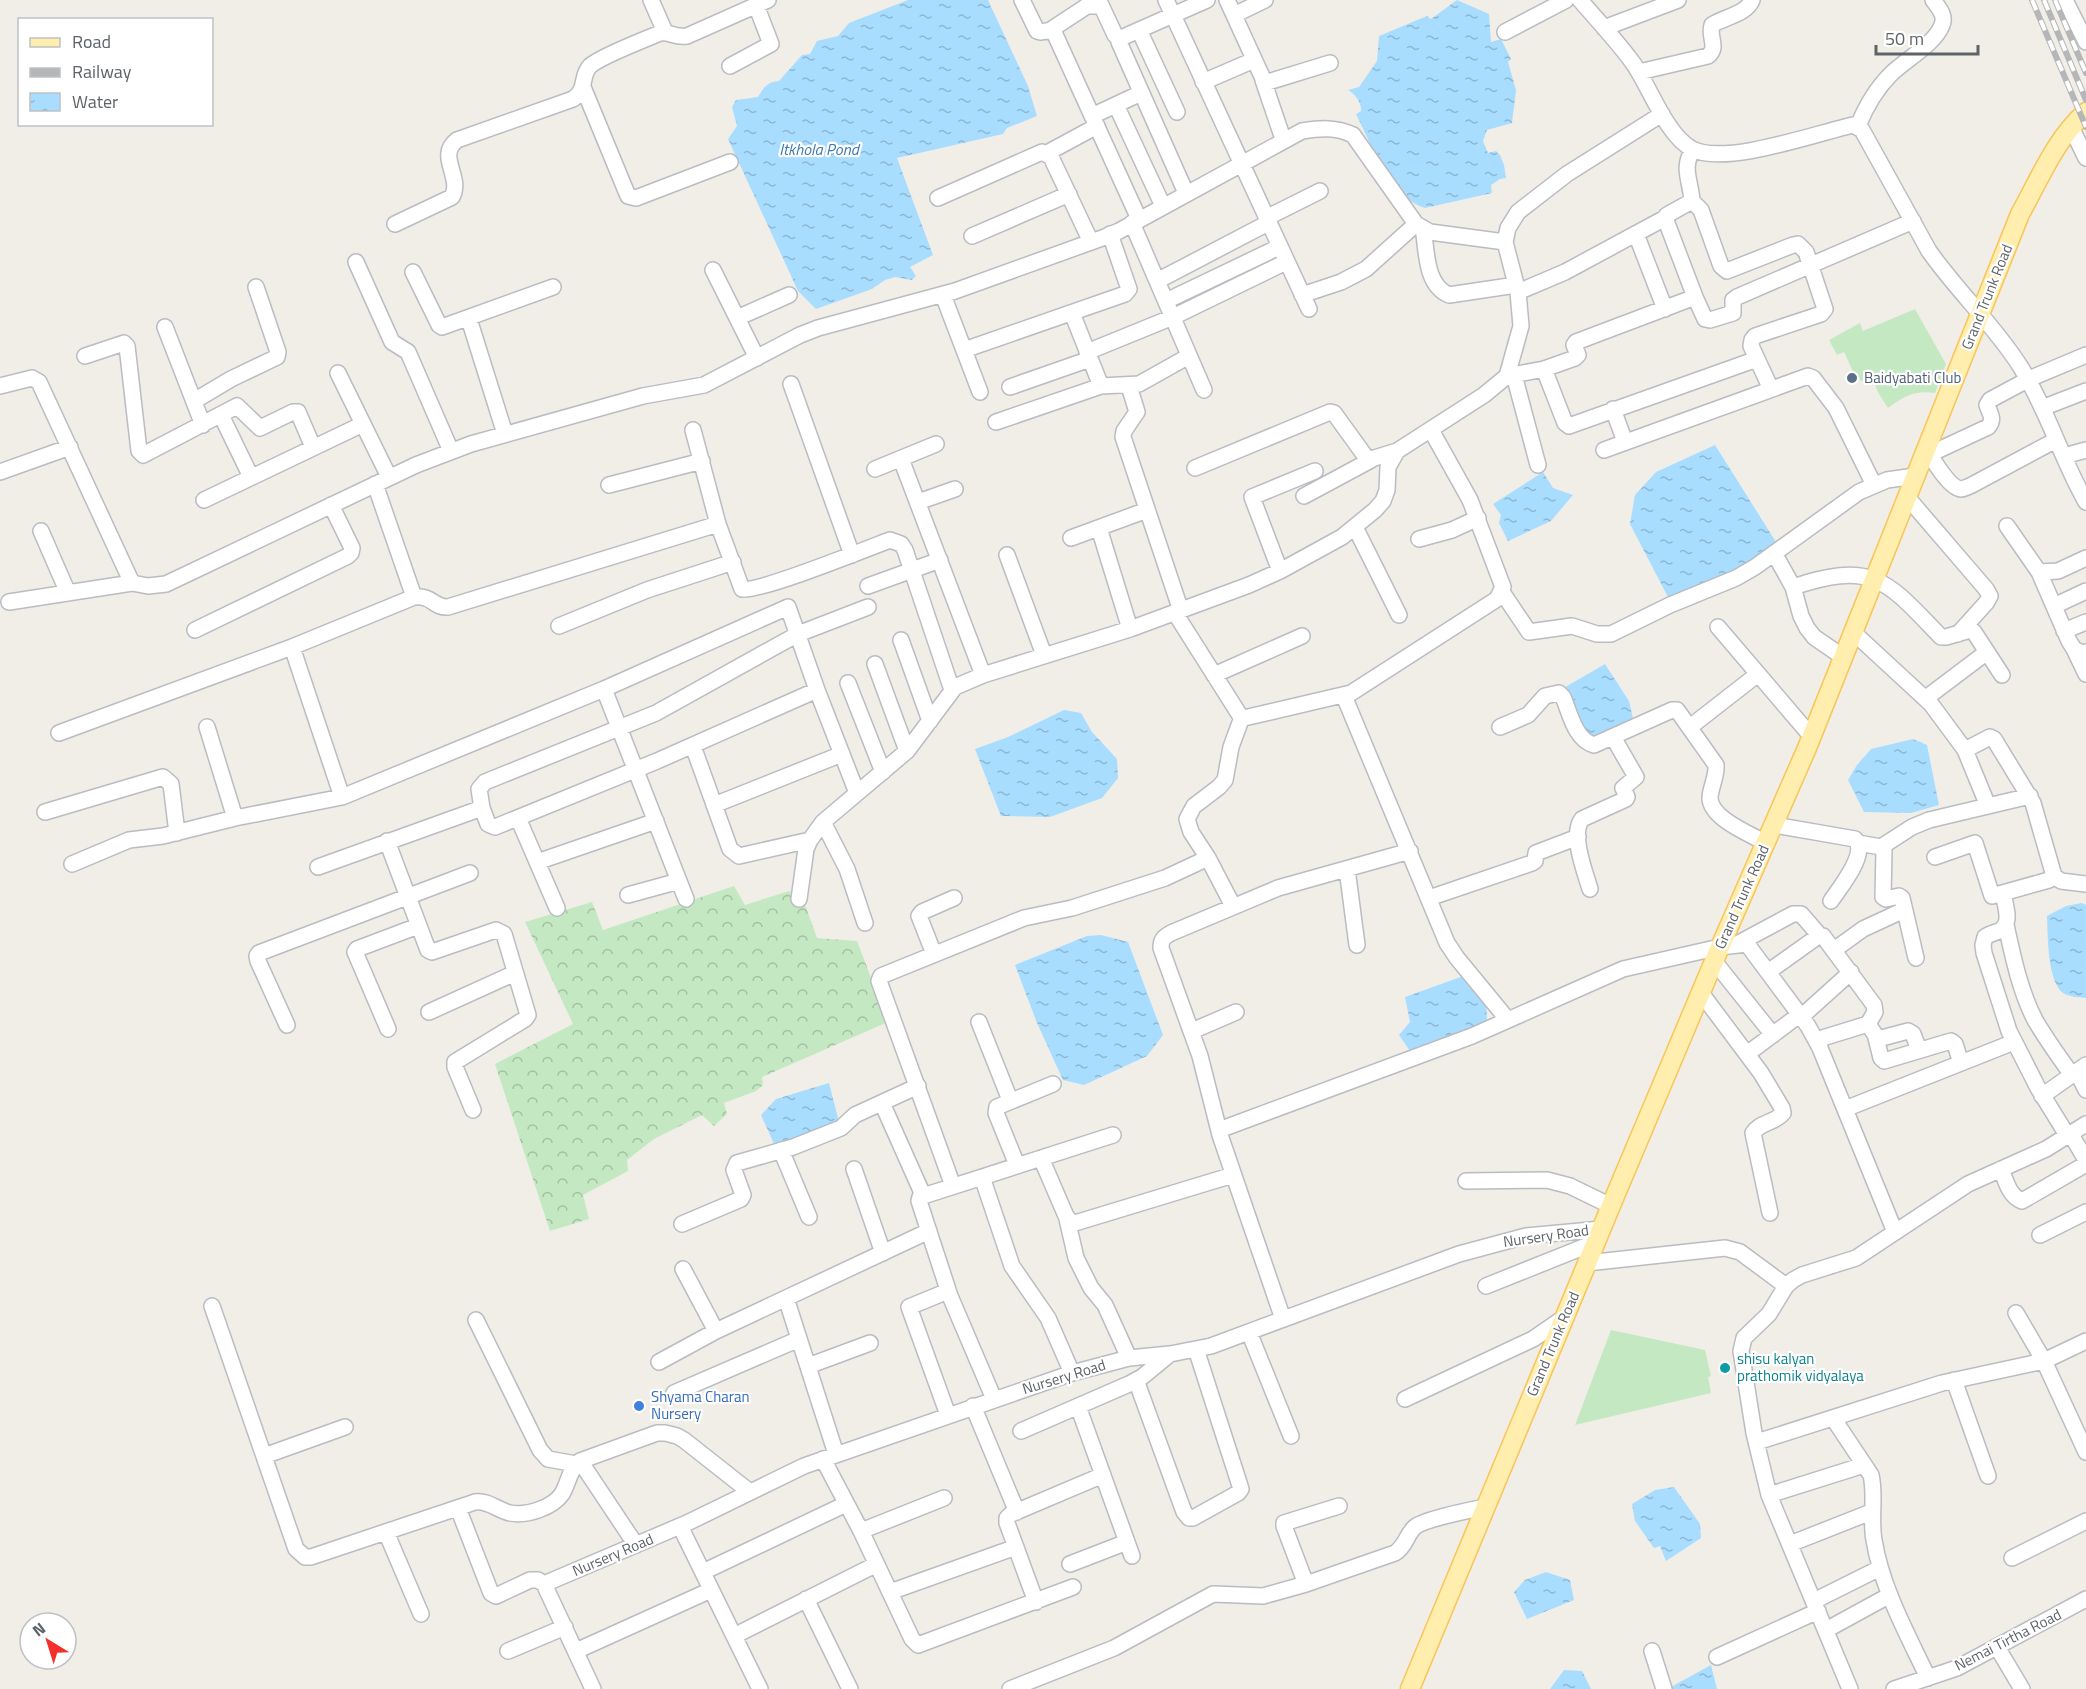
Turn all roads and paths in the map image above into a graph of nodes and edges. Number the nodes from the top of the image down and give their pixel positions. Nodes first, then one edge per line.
1 (651, 0) edge
2 (1022, 0) edge
3 (1166, 0) edge
4 (1207, 0) edge
5 (1227, 0) edge
6 (1265, 0) edge
7 (1566, 0) edge
8 (1581, 0) edge
9 (1678, 0) edge
10 (1752, 0) edge
11 (1933, 0) edge
12 (2065, 0) edge
13 (1097, 2) edge
14 (762, 3) edge
15 (1172, 15) junction
16 (1234, 15) junction
17 (1604, 28) junction
18 (1052, 29) junction
19 (1139, 30) junction
20 (665, 32) junction
21 (1505, 32) dead end
22 (1120, 40) junction
23 (2086, 42) edge
24 (1254, 60) junction
25 (1330, 63) dead end
26 (730, 66) dead end
27 (1639, 72) junction
28 (1263, 80) junction
29 (1203, 82) junction
30 (584, 87) junction
31 (1141, 93) junction
32 (1116, 105) junction
33 (1177, 112) dead end
34 (2086, 112) edge
35 (1662, 114) junction
36 (1095, 121) junction
37 (1858, 126) junction
38 (2071, 127) junction
39 (1283, 139) junction
40 (1693, 150) junction
41 (1047, 153) junction
42 (2086, 158) edge
43 (730, 162) dead end
44 (1240, 163) junction
45 (1320, 191) dead end
46 (1069, 194) junction
47 (1186, 194) junction
48 (938, 198) dead end
49 (1692, 201) junction
50 (1163, 206) junction
51 (1665, 218) junction
52 (1267, 220) junction
53 (1136, 221) junction
54 (1913, 221) junction
55 (395, 224) dead end
56 (1419, 226) junction
57 (1110, 234) junction
58 (1636, 234) junction
59 (972, 236) dead end
60 (1091, 242) junction
61 (1505, 242) junction
62 (1280, 247) junction
63 (356, 262) dead end
64 (1286, 262) junction
65 (1811, 266) junction
66 (713, 270) dead end
67 (413, 272) dead end
68 (1157, 281) junction
69 (256, 287) dead end
70 (553, 287) dead end
71 (1517, 288) junction
72 (943, 295) junction
73 (789, 296) dead end
74 (1695, 297) junction
75 (1166, 301) junction
76 (1665, 309) junction
77 (1072, 313) junction
78 (1980, 315) junction
79 (1173, 317) junction
80 (737, 318) junction
81 (469, 319) junction
82 (165, 327) dead end
83 (964, 350) junction
84 (1089, 355) junction
85 (2086, 355) edge
86 (85, 356) dead end
87 (1189, 356) junction
88 (757, 358) junction
89 (1757, 359) junction
90 (1544, 369) junction
91 (338, 373) dead end
92 (1510, 375) junction
93 (2029, 379) junction
94 (791, 384) dead end
95 (0, 386) edge
96 (1101, 386) junction
97 (1129, 386) junction
98 (1010, 387) dead end
99 (1771, 389) junction
100 (1204, 390) dead end
101 (980, 392) dead end
102 (2086, 392) edge
103 (194, 401) junction
104 (2042, 408) junction
105 (1613, 409) junction
106 (221, 415) junction
107 (996, 422) dead end
108 (203, 424) junction
109 (363, 424) junction
110 (693, 430) dead end
111 (1431, 430) junction
112 (505, 434) junction
113 (2056, 440) junction
114 (1625, 442) junction
115 (936, 444) dead end
116 (70, 447) junction
117 (313, 447) junction
118 (1604, 450) dead end
119 (2086, 450) edge
120 (451, 451) junction
121 (1397, 451) junction
122 (1928, 451) junction
123 (2064, 456) junction
124 (901, 459) junction
125 (1371, 460) junction
126 (702, 461) junction
127 (1538, 465) dead end
128 (1195, 468) dead end
129 (875, 470) dead end
130 (1315, 471) dead end
131 (0, 472) edge
132 (1916, 476) junction
133 (251, 477) junction
134 (389, 477) junction
135 (2080, 479) edge
136 (375, 484) junction
137 (609, 485) dead end
138 (1874, 485) junction
139 (955, 489) dead end
140 (1304, 496) dead end
141 (1907, 497) junction
142 (204, 500) dead end
143 (918, 502) junction
144 (2086, 502) edge
145 (331, 505) junction
146 (1147, 510) junction
147 (1478, 519) junction
148 (718, 524) junction
149 (2007, 526) dead end
150 (1355, 527) junction
151 (1099, 528) junction
152 (41, 531) dead end
153 (1071, 538) dead end
154 (1419, 539) dead end
155 (1774, 553) junction
156 (852, 555) junction
157 (1007, 555) dead end
158 (2086, 558) edge
159 (940, 560) junction
160 (733, 562) junction
161 (912, 570) junction
162 (1280, 572) junction
163 (2039, 572) junction
164 (1875, 578) junction
165 (781, 580) junction
166 (132, 583) junction
167 (868, 586) dead end
168 (1793, 586) junction
169 (2086, 591) edge
170 (1502, 592) junction
171 (68, 593) junction
172 (414, 597) junction
173 (9, 602) dead end
174 (2054, 606) junction
175 (788, 607) junction
176 (868, 607) dead end
177 (1178, 612) junction
178 (1399, 615) dead end
179 (2086, 622) edge
180 (559, 626) dead end
181 (1718, 627) dead end
182 (1130, 629) junction
183 (195, 630) dead end
184 (2064, 631) junction
185 (1853, 632) junction
186 (1958, 633) junction
187 (798, 634) junction
188 (1302, 636) dead end
189 (901, 640) dead end
190 (292, 647) junction
191 (2080, 651) edge
192 (1988, 652) junction
193 (1044, 655) junction
194 (1843, 657) junction
195 (875, 664) dead end
196 (1758, 674) junction
197 (2086, 674) edge
198 (983, 675) junction
199 (1214, 675) junction
200 (2002, 675) dead end
201 (848, 683) dead end
202 (604, 689) junction
203 (817, 690) junction
204 (952, 690) junction
205 (1344, 696) junction
206 (1926, 698) junction
207 (1242, 717) junction
208 (930, 721) junction
209 (207, 727) dead end
210 (1500, 727) dead end
211 (1690, 727) junction
212 (621, 728) junction
213 (59, 733) dead end
214 (1811, 736) junction
215 (1613, 737) junction
216 (693, 746) junction
217 (1965, 750) junction
218 (907, 751) junction
219 (842, 754) junction
220 (636, 770) junction
221 (883, 772) junction
222 (857, 793) junction
223 (2030, 796) junction
224 (342, 797) junction
225 (714, 805) junction
226 (1988, 806) junction
227 (482, 808) junction
228 (45, 812) dead end
229 (235, 818) junction
230 (518, 818) junction
231 (656, 821) junction
232 (823, 822) junction
233 (1774, 825) junction
234 (177, 833) junction
235 (1578, 837) junction
236 (810, 840) junction
237 (387, 841) junction
238 (1766, 843) junction
239 (1858, 843) junction
240 (1881, 847) junction
241 (1410, 851) junction
242 (1935, 856) dead end
243 (1208, 858) junction
244 (537, 862) junction
245 (72, 864) dead end
246 (318, 867) dead end
247 (1347, 869) junction
248 (470, 873) dead end
249 (2054, 876) junction
250 (679, 881) junction
251 (2086, 884) edge
252 (1590, 889) dead end
253 (2003, 893) junction
254 (628, 895) dead end
255 (407, 897) junction
256 (954, 898) dead end
257 (1429, 898) junction
258 (686, 899) dead end
259 (799, 899) dead end
260 (1831, 901) dead end
261 (1233, 906) junction
262 (557, 908) dead end
263 (1904, 910) junction
264 (865, 923) dead end
265 (2006, 925) junction
266 (418, 926) junction
267 (1820, 936) junction
268 (1357, 945) dead end
269 (1834, 950) junction
270 (1723, 951) junction
271 (934, 954) junction
272 (1916, 958) dead end
273 (1768, 972) junction
274 (1851, 972) junction
275 (515, 973) junction
276 (1701, 993) junction
277 (429, 1012) dead end
278 (1236, 1012) dead end
279 (1800, 1016) junction
280 (1508, 1020) junction
281 (978, 1022) dead end
282 (1868, 1024) junction
283 (287, 1025) dead end
284 (388, 1029) dead end
285 (1192, 1031) junction
286 (1773, 1035) junction
287 (1876, 1038) junction
288 (1816, 1040) junction
289 (2014, 1042) junction
290 (1918, 1050) junction
291 (1748, 1054) junction
292 (1961, 1063) junction
293 (2078, 1071) edge
294 (1053, 1084) dead end
295 (918, 1086) junction
296 (2086, 1090) edge
297 (2043, 1096) junction
298 (1010, 1100) junction
299 (882, 1103) junction
300 (1845, 1109) junction
301 (473, 1110) dead end
302 (2086, 1124) edge
303 (1219, 1130) junction
304 (2068, 1134) junction
305 (1113, 1135) dead end
306 (781, 1150) junction
307 (1041, 1158) junction
308 (2086, 1162) edge
309 (1017, 1165) junction
310 (854, 1169) dead end
311 (2001, 1169) junction
312 (1233, 1175) junction
313 (982, 1177) junction
314 (1466, 1181) dead end
315 (953, 1186) junction
316 (922, 1195) junction
317 (1611, 1206) junction
318 (2086, 1212) edge
319 (1770, 1213) dead end
320 (809, 1218) dead end
321 (1067, 1219) junction
322 (682, 1224) dead end
323 (929, 1231) junction
324 (1895, 1232) junction
325 (2040, 1234) dead end
326 (1599, 1235) junction
327 (883, 1253) junction
328 (1587, 1263) junction
329 (683, 1269) dead end
330 (1486, 1286) dead end
331 (1786, 1286) junction
332 (948, 1291) junction
333 (786, 1298) junction
334 (212, 1306) dead end
335 (2016, 1313) dead end
336 (1566, 1317) junction
337 (1283, 1319) junction
338 (476, 1320) dead end
339 (716, 1331) junction
340 (1249, 1332) junction
341 (799, 1339) junction
342 (2086, 1341) edge
343 (870, 1343) dead end
344 (1196, 1349) junction
345 (1170, 1354) junction
346 (1129, 1358) junction
347 (2044, 1361) junction
348 (659, 1362) dead end
349 (808, 1366) junction
350 (1072, 1373) junction
351 (1136, 1380) junction
352 (1954, 1380) junction
353 (674, 1393) dead end
354 (994, 1399) junction
355 (1405, 1399) dead end
356 (973, 1406) junction
357 (1078, 1406) junction
358 (948, 1415) junction
359 (1833, 1418) junction
360 (2080, 1424) edge
361 (345, 1427) dead end
362 (1021, 1431) dead end
363 (1291, 1436) dead end
364 (1757, 1442) junction
365 (2086, 1452) edge
366 (264, 1456) junction
367 (830, 1457) junction
368 (578, 1462) junction
369 (1864, 1465) junction
370 (1103, 1475) junction
371 (1988, 1476) dead end
372 (750, 1492) junction
373 (1769, 1495) junction
374 (944, 1498) dead end
375 (846, 1504) junction
376 (1339, 1506) dead end
377 (1485, 1507) junction
378 (458, 1508) junction
379 (1017, 1512) junction
380 (1871, 1512) junction
381 (2086, 1521) edge
382 (680, 1526) junction
383 (861, 1531) junction
384 (386, 1532) junction
385 (1790, 1544) junction
386 (636, 1545) junction
387 (1016, 1547) junction
388 (2012, 1558) dead end
389 (1071, 1564) dead end
390 (875, 1565) junction
391 (1880, 1568) junction
392 (703, 1572) junction
393 (544, 1584) junction
394 (1306, 1584) junction
395 (1073, 1587) dead end
396 (711, 1590) junction
397 (890, 1592) junction
398 (1890, 1595) junction
399 (806, 1599) junction
400 (2086, 1599) edge
401 (1036, 1602) junction
402 (1816, 1606) junction
403 (421, 1614) dead end
404 (565, 1627) junction
405 (1826, 1630) junction
406 (734, 1636) junction
407 (1997, 1647) junction
408 (508, 1651) dead end
409 (576, 1651) junction
410 (1652, 1651) dead end
411 (1717, 1658) dead end
412 (1928, 1678) junction
413 (593, 1689) edge
414 (760, 1689) edge
415 (850, 1689) edge
416 (1010, 1689) edge
417 (1410, 1689) edge
418 (1664, 1689) edge
419 (1850, 1689) edge
420 (1894, 1689) edge
421 (2022, 1689) edge

1 - 20 street
2 - 18 street
3 - 15 street
4 - 15 street
5 - 16 street
6 - 16 street
7 - 21 street
8 - 17 street
9 - 17 street
10 - 27 street
11 - 37 street
12 - 23 street
13 - 18 street
13 - 22 street
14 - 20 street
14 - 26 street
15 - 19 street
15 - 29 street
16 - 24 street
17 - 27 street
18 - 36 street
19 - 22 street
19 - 33 street
20 - 30 street
22 - 31 street
24 - 28 street
24 - 29 street
25 - 28 street
27 - 35 street
28 - 39 street
29 - 44 street
30 - 43 street
30 - 55 street
31 - 32 street
31 - 47 street
32 - 36 street
32 - 50 street
34 - 38 main road, Grand Trunk Road
35 - 40 street
35 - 61 street
36 - 41 street
36 - 53 street
37 - 40 street
37 - 54 street
38 - 42 street
38 - 78 main road, Grand Trunk Road
39 - 44 street
39 - 56 street
40 - 49 street
41 - 46 street
41 - 48 street
44 - 47 street
44 - 52 street
45 - 52 street
46 - 59 street
46 - 60 street
47 - 50 street
49 - 51 street
49 - 65 street
50 - 53 street
51 - 58 street
51 - 74 street
52 - 62 street
52 - 68 street
53 - 57 street
53 - 68 street
54 - 65 street
54 - 78 street
56 - 61 street
56 - 64 street
56 - 71 street
57 - 60 street
57 - 77 street
58 - 71 street
58 - 76 street
60 - 72 street
61 - 71 street
62 - 64 street
62 - 75 street
63 - 120 street
64 - 79 street
65 - 74 street
65 - 89 street
66 - 80 street
67 - 81 street
68 - 75 street
69 - 103 street
70 - 81 street
71 - 92 street
72 - 83 street
72 - 88 street
73 - 80 street
74 - 76 street
75 - 79 street
76 - 90 street
77 - 83 street
77 - 84 street
78 - 93 street
78 - 122 main road, Grand Trunk Road
79 - 84 street
79 - 87 street
80 - 88 street
81 - 112 street
82 - 103 street
83 - 101 street
84 - 96 street
84 - 98 street
85 - 93 street
86 - 108 street
87 - 97 street
87 - 100 street
88 - 112 street
89 - 99 street
89 - 105 street
90 - 92 street
90 - 105 street
91 - 109 street
92 - 111 street
92 - 127 street
93 - 104 street
93 - 122 street
94 - 156 street
95 - 116 street
96 - 97 street
96 - 107 street
97 - 146 street
99 - 114 street
99 - 138 street
102 - 104 street
103 - 108 street
104 - 113 street
105 - 114 street
106 - 108 street
106 - 117 street
106 - 133 street
109 - 117 street
109 - 134 street
110 - 126 street
111 - 121 street
111 - 147 street
112 - 120 street
113 - 122 street
113 - 123 street
114 - 118 street
115 - 124 street
116 - 131 street
116 - 166 street
117 - 133 street
119 - 123 street
120 - 134 street
121 - 125 street
121 - 150 street
122 - 132 main road, Grand Trunk Road
123 - 135 street
124 - 129 street
124 - 143 street
125 - 128 street
125 - 140 street
126 - 137 street
126 - 148 street
130 - 162 street
132 - 138 street
132 - 141 main road, Grand Trunk Road
133 - 142 street
134 - 136 street
135 - 144 street
136 - 145 street
136 - 172 street
138 - 155 street
139 - 143 street
141 - 164 main road, Grand Trunk Road
141 - 186 street
143 - 159 street
145 - 166 street
145 - 183 street
146 - 151 street
146 - 177 street
147 - 154 street
147 - 170 street
148 - 160 street
148 - 172 street
149 - 163 street
150 - 162 street
150 - 178 street
151 - 153 street
151 - 182 street
152 - 171 street
155 - 168 street
155 - 170 street
156 - 161 street
156 - 165 street
157 - 193 street
158 - 163 street
159 - 161 street
159 - 198 street
160 - 165 street
160 - 180 street
161 - 167 street
161 - 204 street
162 - 177 street
163 - 174 street
164 - 168 street
164 - 185 main road, Grand Trunk Road
164 - 186 street
165 - 175 street
166 - 171 street
168 - 194 street
169 - 174 street
170 - 205 street
171 - 173 street
172 - 190 street
174 - 184 street
175 - 187 street
175 - 202 street
176 - 187 street
177 - 182 street
177 - 199 street
179 - 184 street
181 - 196 street
182 - 193 street
184 - 191 street
185 - 194 main road, Grand Trunk Road
185 - 206 street
186 - 192 street
187 - 203 street
187 - 212 street
188 - 199 street
189 - 208 street
190 - 213 street
190 - 224 street
191 - 197 street
192 - 200 street
192 - 206 street
193 - 198 street
194 - 214 main road, Grand Trunk Road
195 - 218 street
196 - 211 street
196 - 214 street
198 - 204 street
199 - 207 street
201 - 221 street
202 - 212 street
202 - 224 street
203 - 216 street
203 - 219 street
204 - 208 street
205 - 207 street
205 - 241 street
206 - 217 street
207 - 243 street
208 - 218 street
209 - 229 street
210 - 215 street
211 - 215 street
211 - 238 street
212 - 220 street
212 - 227 street
214 - 233 main road, Grand Trunk Road
215 - 235 street
216 - 220 street
216 - 225 street
217 - 223 street
217 - 226 street
218 - 221 street
219 - 222 street
219 - 225 street
220 - 230 street
220 - 231 street
221 - 222 street
222 - 232 street
223 - 226 street
223 - 249 street
224 - 229 street
225 - 236 street
226 - 240 street
227 - 230 street
227 - 237 street
228 - 234 street
229 - 234 street
230 - 244 street
231 - 244 street
231 - 250 street
232 - 236 street
232 - 264 street
233 - 238 main road, Grand Trunk Road
233 - 239 street
234 - 245 street
235 - 252 street
235 - 257 street
236 - 259 street
237 - 246 street
237 - 255 street
238 - 270 main road, Grand Trunk Road
239 - 240 street
239 - 260 street
240 - 263 street
241 - 247 street
241 - 257 street
242 - 253 street
243 - 261 street
243 - 271 street
244 - 262 street
247 - 261 street
247 - 268 street
248 - 255 street
249 - 251 street
249 - 253 street
250 - 254 street
250 - 258 street
253 - 265 street
255 - 266 street
255 - 283 street
256 - 271 street
257 - 280 street
261 - 285 street
263 - 269 street
263 - 272 street
265 - 289 street
265 - 293 street
266 - 275 street
266 - 284 street
267 - 269 street
267 - 270 street
267 - 273 street
269 - 274 street
270 - 273 street
270 - 276 main road, Grand Trunk Road
270 - 280 street
270 - 286 street
271 - 295 street
273 - 279 street
274 - 279 street
274 - 282 street
275 - 277 street
275 - 301 street
276 - 291 street
276 - 317 main road, Grand Trunk Road
278 - 285 street
279 - 286 street
279 - 288 street
280 - 303 street
281 - 298 street
282 - 287 street
282 - 288 street
285 - 303 street
286 - 291 street
287 - 290 street
287 - 290 street
288 - 300 street
289 - 292 street
289 - 297 street
290 - 292 street
291 - 319 street
292 - 300 street
293 - 296 street
293 - 297 street
294 - 298 street
295 - 299 street
295 - 315 street
297 - 304 street
298 - 309 street
299 - 306 street
299 - 316 street
300 - 324 street
302 - 304 street
303 - 312 street
304 - 308 street
304 - 311 street
305 - 307 street
306 - 320 street
306 - 322 street
307 - 309 street
307 - 321 street
308 - 311 street
309 - 313 street
310 - 327 street
311 - 324 street
312 - 321 street
312 - 337 street
313 - 315 street
313 - 350 street
314 - 317 street
315 - 316 street
316 - 323 street
317 - 326 main road, Grand Trunk Road
318 - 325 street
321 - 346 street
323 - 327 street
323 - 332 street
324 - 331 street
326 - 328 main road, Grand Trunk Road
326 - 330 street
326 - 337 street, Nursery Road
327 - 333 street
328 - 331 street
328 - 336 main road, Grand Trunk Road
329 - 339 street
331 - 364 street
332 - 354 street
332 - 358 street
333 - 339 street
333 - 341 street
334 - 366 street
335 - 347 street
336 - 355 street
336 - 377 main road, Grand Trunk Road
337 - 340 street, Nursery Road
338 - 368 street
339 - 348 street
340 - 344 street, Nursery Road
340 - 363 street
341 - 349 street
341 - 353 street
342 - 347 street
343 - 349 street
344 - 345 street, Nursery Road
344 - 351 street
345 - 346 street, Nursery Road
345 - 351 street
346 - 350 street, Nursery Road
347 - 352 street
347 - 360 street
349 - 367 street
350 - 354 street, Nursery Road
351 - 357 street
352 - 359 street
352 - 371 street
354 - 356 street, Nursery Road
356 - 358 street, Nursery Road
356 - 379 street
357 - 362 street
357 - 370 street
358 - 367 street, Nursery Road
359 - 364 street
359 - 369 street
360 - 365 street
361 - 366 street
364 - 373 street
366 - 384 street
367 - 372 street, Nursery Road
367 - 375 street
368 - 372 street
368 - 378 street
368 - 386 street
369 - 373 street
369 - 380 street
370 - 379 street
370 - 389 street
372 - 382 street, Nursery Road
373 - 385 street
374 - 383 street
375 - 383 street
375 - 392 street
376 - 394 street
377 - 394 street
377 - 417 main road, Grand Trunk Road
378 - 384 street
378 - 393 street, Nursery Road
379 - 387 street
380 - 385 street
380 - 391 street
381 - 388 street
382 - 386 street, Nursery Road
382 - 392 street
383 - 390 street
384 - 403 street
385 - 402 street
386 - 393 street, Nursery Road
387 - 397 street
387 - 401 street
390 - 397 street
390 - 399 street
391 - 398 street
391 - 402 street
392 - 396 street
393 - 404 street
394 - 416 street
395 - 401 street
396 - 406 street
396 - 409 street
397 - 401 street
398 - 405 street
398 - 412 street
399 - 406 street
399 - 415 street
400 - 407 street, Nemai Tirtha Road
402 - 405 street
402 - 411 street
404 - 408 street
404 - 409 street
405 - 419 street
406 - 414 street
407 - 412 street, Nemai Tirtha Road
407 - 421 street
409 - 413 street
410 - 418 street
412 - 420 street, Nemai Tirtha Road

